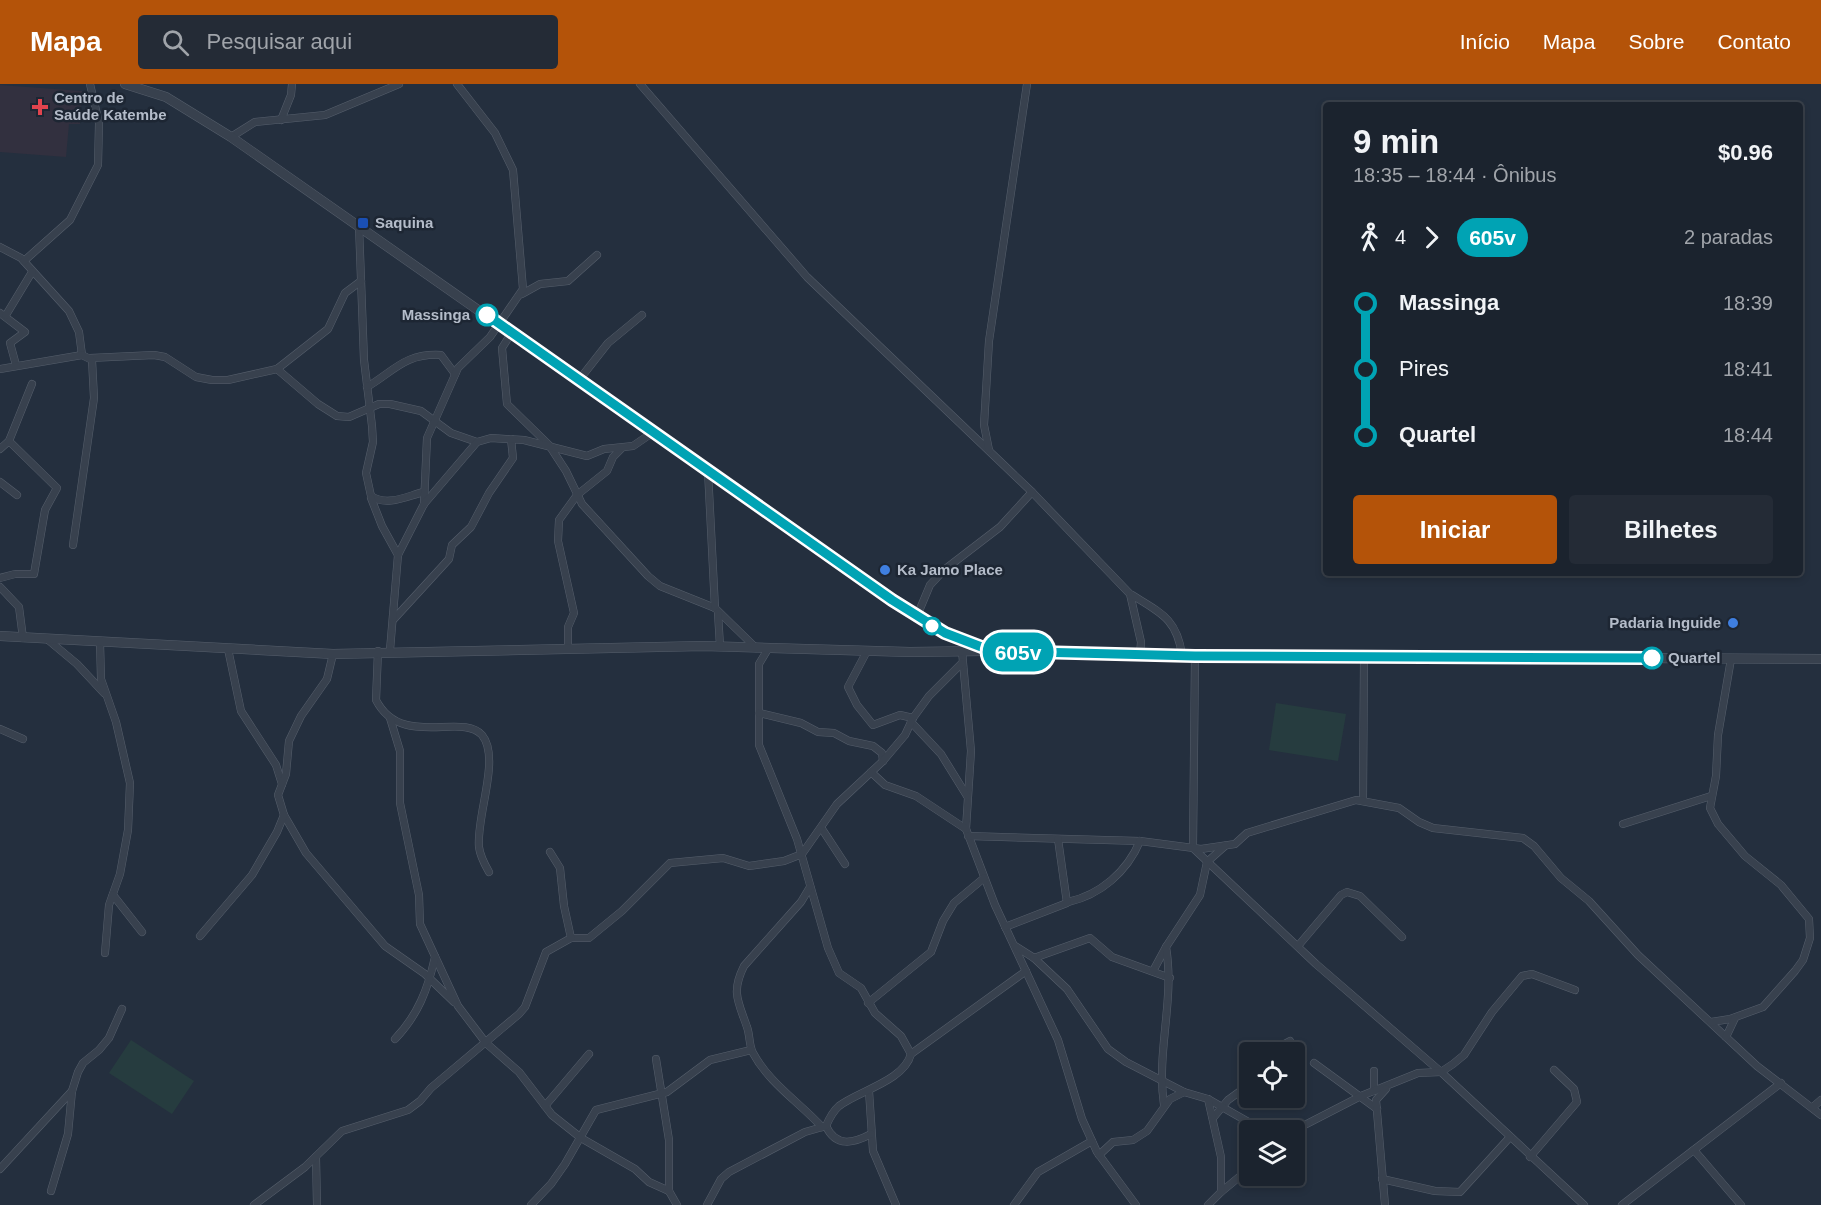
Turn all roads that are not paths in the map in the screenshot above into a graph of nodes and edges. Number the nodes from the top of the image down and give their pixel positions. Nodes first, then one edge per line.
1 (90, 84) edge
2 (125, 84) edge
3 (292, 84) edge
4 (399, 84) edge
5 (457, 84) edge
6 (640, 84) edge
7 (1027, 84) edge
8 (281, 120) junction
9 (231, 136) junction
10 (359, 226) junction
11 (0, 247) edge
12 (597, 255) dead end
13 (24, 261) junction
14 (32, 272) junction
15 (361, 281) junction
16 (522, 294) junction
17 (3, 314) edge
18 (642, 315) dead end
19 (500, 324) junction
20 (512, 332) junction
21 (86, 356) junction
22 (16, 365) junction
23 (0, 369) edge
24 (277, 369) junction
25 (455, 374) junction
26 (579, 380) junction
27 (32, 384) dead end
28 (367, 387) junction
29 (369, 409) junction
30 (436, 420) junction
31 (652, 433) junction
32 (511, 439) junction
33 (9, 441) junction
34 (477, 442) junction
35 (549, 445) junction
36 (622, 448) junction
37 (0, 449) edge
38 (989, 450) junction
39 (708, 471) junction
40 (0, 482) edge
41 (424, 492) junction
42 (1032, 492) junction
43 (17, 495) dead end
44 (577, 495) junction
45 (371, 496) junction
46 (424, 504) junction
47 (73, 545) dead end
48 (398, 555) junction
49 (0, 578) edge
50 (0, 587) edge
51 (1130, 594) junction
52 (717, 610) junction
53 (917, 616) junction
54 (394, 619) junction
55 (0, 636) edge
56 (23, 638) junction
57 (47, 639) junction
58 (720, 641) junction
59 (100, 642) junction
60 (756, 648) junction
61 (228, 649) junction
62 (568, 649) junction
63 (768, 649) junction
64 (390, 650) junction
65 (378, 651) junction
66 (867, 651) junction
67 (962, 651) junction
68 (992, 651) junction
69 (333, 654) junction
70 (1140, 655) junction
71 (1182, 655) junction
72 (1195, 656) junction
73 (1364, 657) junction
74 (1731, 658) junction
75 (1821, 659) edge
76 (962, 663) junction
77 (106, 695) junction
78 (759, 713) junction
79 (390, 718) junction
80 (912, 720) junction
81 (0, 729) edge
82 (23, 739) dead end
83 (883, 761) junction
84 (871, 772) junction
85 (282, 784) junction
86 (1711, 796) junction
87 (967, 797) junction
88 (1363, 801) junction
89 (284, 815) junction
90 (1623, 824) dead end
91 (822, 829) junction
92 (967, 832) junction
93 (797, 839) junction
94 (1058, 839) junction
95 (1140, 841) junction
96 (811, 842) junction
97 (1226, 845) junction
98 (1193, 848) junction
99 (550, 852) dead end
100 (802, 854) junction
101 (1207, 862) junction
102 (845, 864) dead end
103 (489, 873) dead end
104 (984, 878) junction
105 (810, 887) junction
106 (113, 895) junction
107 (814, 901) junction
108 (801, 902) junction
109 (1068, 902) junction
110 (1005, 927) junction
111 (142, 932) dead end
112 (200, 936) dead end
113 (1402, 937) dead end
114 (571, 938) junction
115 (1012, 945) junction
116 (1298, 946) junction
117 (1166, 947) junction
118 (105, 953) dead end
119 (435, 957) junction
120 (1034, 958) junction
121 (1026, 971) junction
122 (1153, 971) junction
123 (1170, 978) junction
124 (431, 980) junction
125 (1575, 990) dead end
126 (868, 1003) junction
127 (458, 1006) junction
128 (122, 1009) dead end
129 (1736, 1016) junction
130 (1711, 1022) junction
131 (1726, 1036) junction
132 (395, 1039) dead end
133 (486, 1043) junction
134 (751, 1050) junction
135 (589, 1054) dead end
136 (911, 1054) junction
137 (656, 1059) dead end
138 (1314, 1063) dead end
139 (1554, 1070) dead end
140 (1374, 1071) dead end
141 (1441, 1072) junction
142 (1160, 1079) junction
143 (1781, 1083) junction
144 (1390, 1085) junction
145 (72, 1090) junction
146 (869, 1091) junction
147 (1374, 1091) junction
148 (663, 1092) junction
149 (1184, 1092) junction
150 (1239, 1092) edge
151 (1361, 1096) junction
152 (1208, 1099) junction
153 (1821, 1100) edge
154 (1164, 1105) junction
155 (546, 1106) junction
156 (1224, 1107) junction
157 (1812, 1107) junction
158 (1377, 1109) junction
159 (1821, 1115) edge
160 (1213, 1118) junction
161 (1246, 1120) edge
162 (1305, 1125) edge
163 (824, 1126) junction
164 (871, 1134) junction
165 (1510, 1137) junction
166 (581, 1138) junction
167 (1092, 1141) junction
168 (1694, 1150) junction
169 (1100, 1155) junction
170 (316, 1157) junction
171 (1530, 1157) junction
172 (0, 1169) edge
173 (1239, 1176) edge
174 (1383, 1179) junction
175 (51, 1191) dead end
176 (669, 1191) junction
177 (1221, 1192) junction
178 (254, 1205) edge
179 (317, 1205) edge
180 (531, 1205) edge
181 (677, 1205) edge
182 (707, 1205) edge
183 (896, 1205) edge
184 (1014, 1205) edge
185 (1136, 1205) edge
186 (1208, 1205) edge
187 (1384, 1205) edge
188 (1584, 1205) edge
189 (1622, 1205) edge
190 (1741, 1205) edge

1 - 13 street
2 - 9 street
3 - 8 street
4 - 8 street
5 - 16 street
6 - 38 street
7 - 38 street
8 - 9 street
9 - 10 street
10 - 15 street
10 - 19 street
11 - 13 street
12 - 16 street
13 - 14 street
14 - 17 street
14 - 21 street
15 - 24 street
15 - 28 street
16 - 19 street
17 - 22 street
18 - 26 street
19 - 20 street
19 - 25 street
20 - 26 street
20 - 35 street
21 - 22 street
21 - 24 street
21 - 47 street
22 - 23 street
24 - 29 street
25 - 28 street
25 - 30 street
26 - 31 street
27 - 33 street
28 - 29 street
29 - 30 street
29 - 45 street
30 - 34 street
30 - 41 street
31 - 36 street
31 - 39 street
32 - 34 street
32 - 35 street
32 - 54 street
33 - 37 street
33 - 49 street
34 - 46 street
35 - 36 street
35 - 44 street
36 - 44 street
38 - 42 street
39 - 52 street
39 - 53 street
40 - 43 street
41 - 45 street
41 - 46 street
42 - 51 street
42 - 53 street
44 - 52 street
44 - 62 street
45 - 48 street
46 - 48 street
48 - 54 street
50 - 56 street
51 - 70 street
51 - 71 street
52 - 58 street
52 - 60 street
53 - 68 street
54 - 64 street
55 - 56 street
56 - 57 street
57 - 59 street
57 - 77 street
58 - 60 street
58 - 62 street
59 - 61 street
59 - 77 street
60 - 63 street
61 - 69 street
61 - 85 street
62 - 64 street
63 - 66 street
63 - 78 street
64 - 65 street
65 - 69 street
65 - 79 street
66 - 67 street
66 - 80 street
67 - 68 street
67 - 76 street
68 - 70 street
69 - 85 street
70 - 71 street
71 - 72 street
72 - 73 street
72 - 98 street
73 - 74 street
73 - 88 street
74 - 75 street
74 - 86 street
76 - 80 street
76 - 87 street
77 - 106 street
78 - 83 street
78 - 93 street
79 - 103 street
79 - 119 street
80 - 83 street
80 - 87 street
81 - 82 street
83 - 84 street
84 - 91 street
84 - 92 street
85 - 89 street
86 - 90 street
86 - 129 street
87 - 92 street
88 - 97 street
88 - 130 street
89 - 112 street
89 - 124 street
91 - 96 street
91 - 102 street
92 - 94 street
92 - 104 street
93 - 96 street
93 - 100 street
94 - 95 street
94 - 109 street
95 - 98 street
95 - 109 street
96 - 100 street
97 - 98 street
97 - 101 street
98 - 101 street
99 - 114 street
100 - 105 street
100 - 114 street
101 - 116 street
101 - 117 street
104 - 110 street
104 - 126 street
105 - 107 street
105 - 108 street
106 - 111 street
106 - 118 street
107 - 108 street
107 - 126 street
108 - 134 street
109 - 110 street
110 - 115 street
113 - 116 street
114 - 133 street
115 - 120 street
115 - 121 street
116 - 141 street
117 - 122 street
117 - 123 street
119 - 124 street
119 - 127 street
120 - 122 street
120 - 142 street
121 - 136 street
121 - 167 street
122 - 123 street
123 - 142 street
124 - 127 street
124 - 132 street
125 - 141 street
126 - 136 street
127 - 133 street
128 - 145 street
129 - 130 street
129 - 131 street
130 - 131 street
131 - 143 street
133 - 155 street
133 - 170 street
134 - 148 street
134 - 163 street
135 - 155 street
136 - 146 street
137 - 148 street
138 - 151 street
139 - 171 street
140 - 147 street
141 - 144 street
141 - 165 street
142 - 149 street
142 - 154 street
143 - 157 street
143 - 168 street
144 - 147 street
144 - 158 street
145 - 172 street
145 - 175 street
146 - 163 street
146 - 164 street
147 - 151 street
148 - 166 street
148 - 176 street
149 - 152 street
149 - 154 street
150 - 156 street
151 - 158 street
151 - 162 street
152 - 156 street
152 - 160 street
153 - 157 street
154 - 169 street
155 - 166 street
156 - 160 street
156 - 161 street
157 - 159 street
158 - 174 street
160 - 177 street
163 - 164 street
163 - 182 street
164 - 183 street
165 - 171 street
165 - 174 street
166 - 176 street
166 - 180 street
167 - 169 street
167 - 184 street
168 - 189 street
168 - 190 street
169 - 185 street
170 - 178 street
170 - 179 street
171 - 188 street
173 - 177 street
174 - 187 street
176 - 181 street
177 - 186 street

